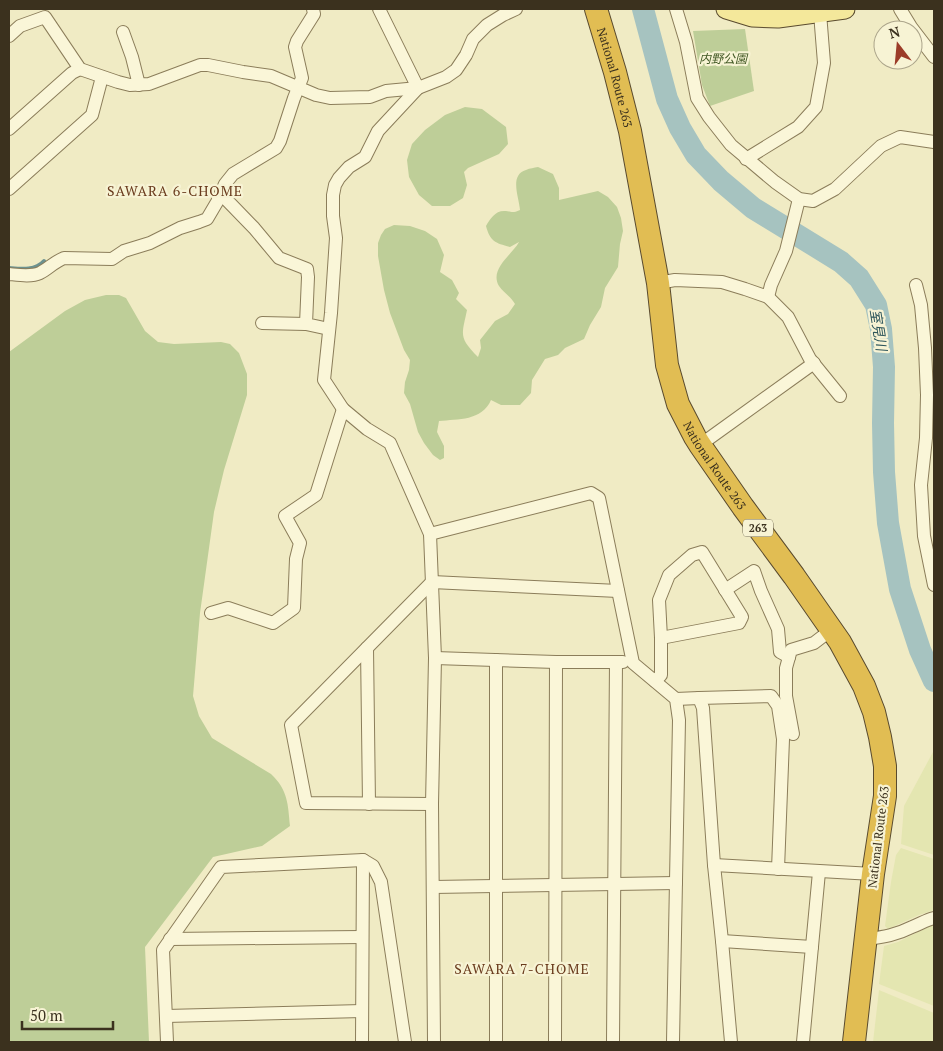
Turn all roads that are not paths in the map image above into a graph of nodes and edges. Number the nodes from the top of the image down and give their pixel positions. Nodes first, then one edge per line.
1 (313, 9) edge
2 (380, 9) edge
3 (516, 9) edge
4 (596, 9) edge
5 (676, 9) edge
6 (727, 9) edge
7 (900, 9) edge
8 (834, 10) edge
9 (45, 13) edge
10 (123, 32) dead end
11 (9, 36) edge
12 (934, 58) edge
13 (80, 69) junction
14 (102, 77) junction
15 (139, 85) junction
16 (418, 88) junction
17 (298, 89) junction
18 (9, 129) edge
19 (934, 142) edge
20 (746, 158) junction
21 (9, 189) edge
22 (221, 194) junction
23 (799, 199) junction
24 (9, 274) edge
25 (658, 283) junction
26 (916, 285) dead end
27 (768, 297) junction
28 (262, 323) dead end
29 (306, 324) junction
30 (329, 329) junction
31 (814, 363) junction
32 (840, 396) dead end
33 (343, 409) junction
34 (700, 445) junction
35 (430, 534) junction
36 (432, 582) junction
37 (934, 585) edge
38 (725, 590) junction
39 (618, 591) junction
40 (211, 613) dead end
41 (831, 630) junction
42 (661, 638) junction
43 (367, 648) junction
44 (789, 657) junction
45 (435, 658) junction
46 (496, 660) junction
47 (556, 662) junction
48 (616, 662) junction
49 (633, 662) junction
50 (655, 681) junction
51 (698, 698) junction
52 (676, 699) junction
53 (793, 734) dead end
54 (369, 804) junction
55 (432, 804) junction
56 (363, 860) junction
57 (714, 865) junction
58 (778, 869) junction
59 (819, 872) junction
60 (873, 874) junction
61 (676, 883) junction
62 (614, 884) junction
63 (496, 886) junction
64 (556, 886) junction
65 (433, 888) junction
66 (934, 918) edge
67 (362, 937) junction
68 (170, 939) junction
69 (867, 939) junction
70 (722, 941) junction
71 (812, 947) junction
72 (362, 1011) junction
73 (166, 1016) junction
74 (167, 1042) edge
75 (362, 1042) edge
76 (405, 1042) edge
77 (434, 1042) edge
78 (496, 1042) edge
79 (555, 1042) edge
80 (613, 1042) edge
81 (673, 1042) edge
82 (731, 1042) edge
83 (803, 1042) edge
84 (854, 1042) edge

1 - 17 street
2 - 16 street
3 - 16 street
4 - 25 highway, National Route 263 / 263
5 - 20 street
6 - 8 main road
7 - 12 street
8 - 20 street
9 - 11 street
9 - 13 street
10 - 15 street
13 - 14 street
13 - 18 street
14 - 15 street
14 - 21 street
15 - 17 street
16 - 17 street
16 - 30 street
17 - 22 street
19 - 23 street
20 - 23 street
22 - 24 street
22 - 29 street
23 - 27 street
25 - 27 street
25 - 34 highway, National Route 263 / 263
26 - 37 street
27 - 31 street
28 - 29 street
29 - 30 street
30 - 33 street
31 - 32 street
31 - 34 street
33 - 35 street
33 - 40 street
34 - 41 highway, National Route 263 / 263
35 - 36 street
35 - 39 street
36 - 39 street
36 - 43 street
36 - 45 street
38 - 42 street
38 - 42 street
38 - 44 street
39 - 49 street
41 - 44 street
41 - 60 highway, National Route 263 / 263
42 - 50 street
43 - 54 street
43 - 54 street
44 - 53 street
45 - 46 street
45 - 55 street
46 - 47 street
46 - 63 street
47 - 48 street
47 - 64 street
48 - 49 street
48 - 62 street
49 - 50 street
50 - 52 street
51 - 52 street
51 - 57 street
51 - 58 street
52 - 61 street
54 - 55 street
55 - 65 street
56 - 67 street
56 - 68 street
56 - 76 street
57 - 58 street
57 - 70 street
58 - 59 street
59 - 60 street
59 - 71 street
60 - 69 highway, National Route 263 / 263
61 - 62 street
61 - 81 street
62 - 64 street
62 - 80 street
63 - 64 street
63 - 65 street
63 - 78 street
64 - 79 street
65 - 77 street
66 - 69 street
67 - 68 street
67 - 72 street
68 - 73 street
69 - 84 highway, National Route 263 / 263
70 - 71 street
70 - 82 street
71 - 83 street
72 - 73 street
72 - 75 street
73 - 74 street

